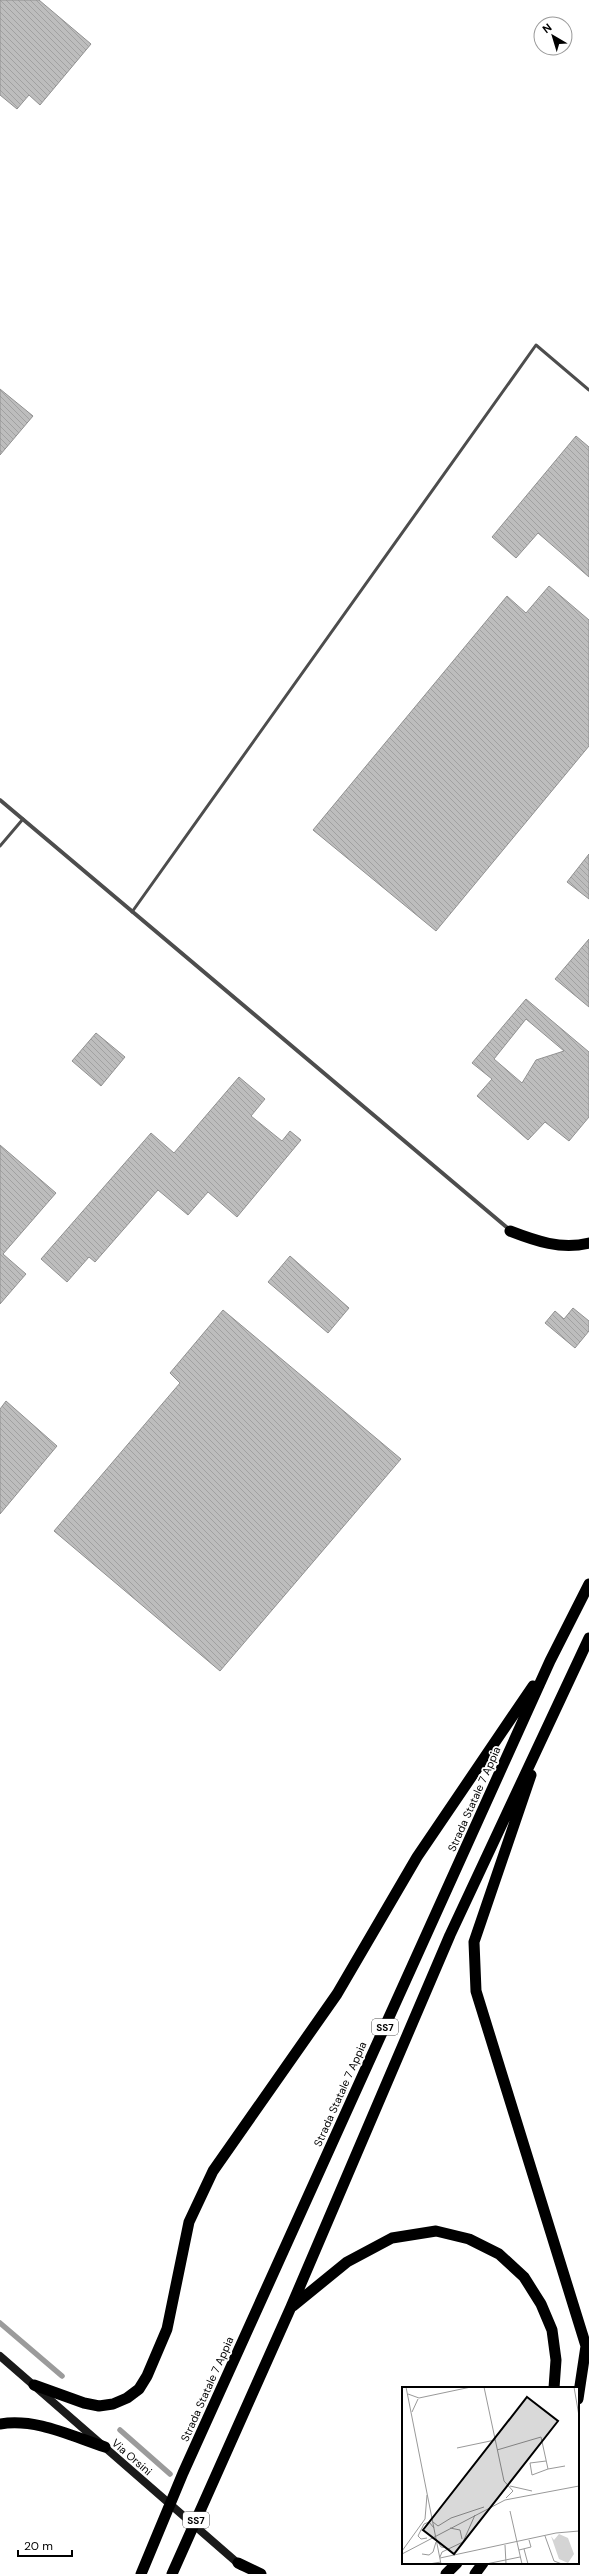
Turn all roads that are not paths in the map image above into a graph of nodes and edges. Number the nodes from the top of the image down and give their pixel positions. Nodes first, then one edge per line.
1 (589, 390) edge
2 (0, 800) edge
3 (23, 820) junction
4 (0, 846) edge
5 (132, 912) junction
6 (510, 1231) joint
7 (589, 1244) edge
8 (589, 1584) edge
9 (589, 1638) edge
10 (550, 1661) junction
11 (550, 1720) junction
12 (291, 2307) junction
13 (0, 2356) edge
14 (34, 2385) junction
15 (554, 2387) edge
16 (579, 2392) edge
17 (0, 2424) edge
18 (105, 2447) junction
19 (238, 2563) junction
20 (456, 2564) edge
21 (481, 2564) edge
22 (141, 2574) edge
23 (172, 2574) edge
24 (251, 2574) edge
25 (261, 2574) edge
26 (446, 2574) edge
27 (475, 2574) edge

1 - 5 lane
2 - 3 street
3 - 4 lane
3 - 5 street
5 - 6 street
6 - 7 highway
8 - 10 highway, Strada Statale 7 Appia / SS7
9 - 11 highway, SS7
10 - 14 highway
10 - 22 highway, Strada Statale 7 Appia / SS7
11 - 12 highway, SS7
11 - 16 highway
12 - 15 highway
12 - 23 highway, SS7
13 - 14 main road, Via Orsini
14 - 18 main road, Via Orsini
17 - 18 highway
18 - 19 main road, Via Orsini
19 - 24 main road, Via Orsini
19 - 25 highway
20 - 26 highway
21 - 27 highway

